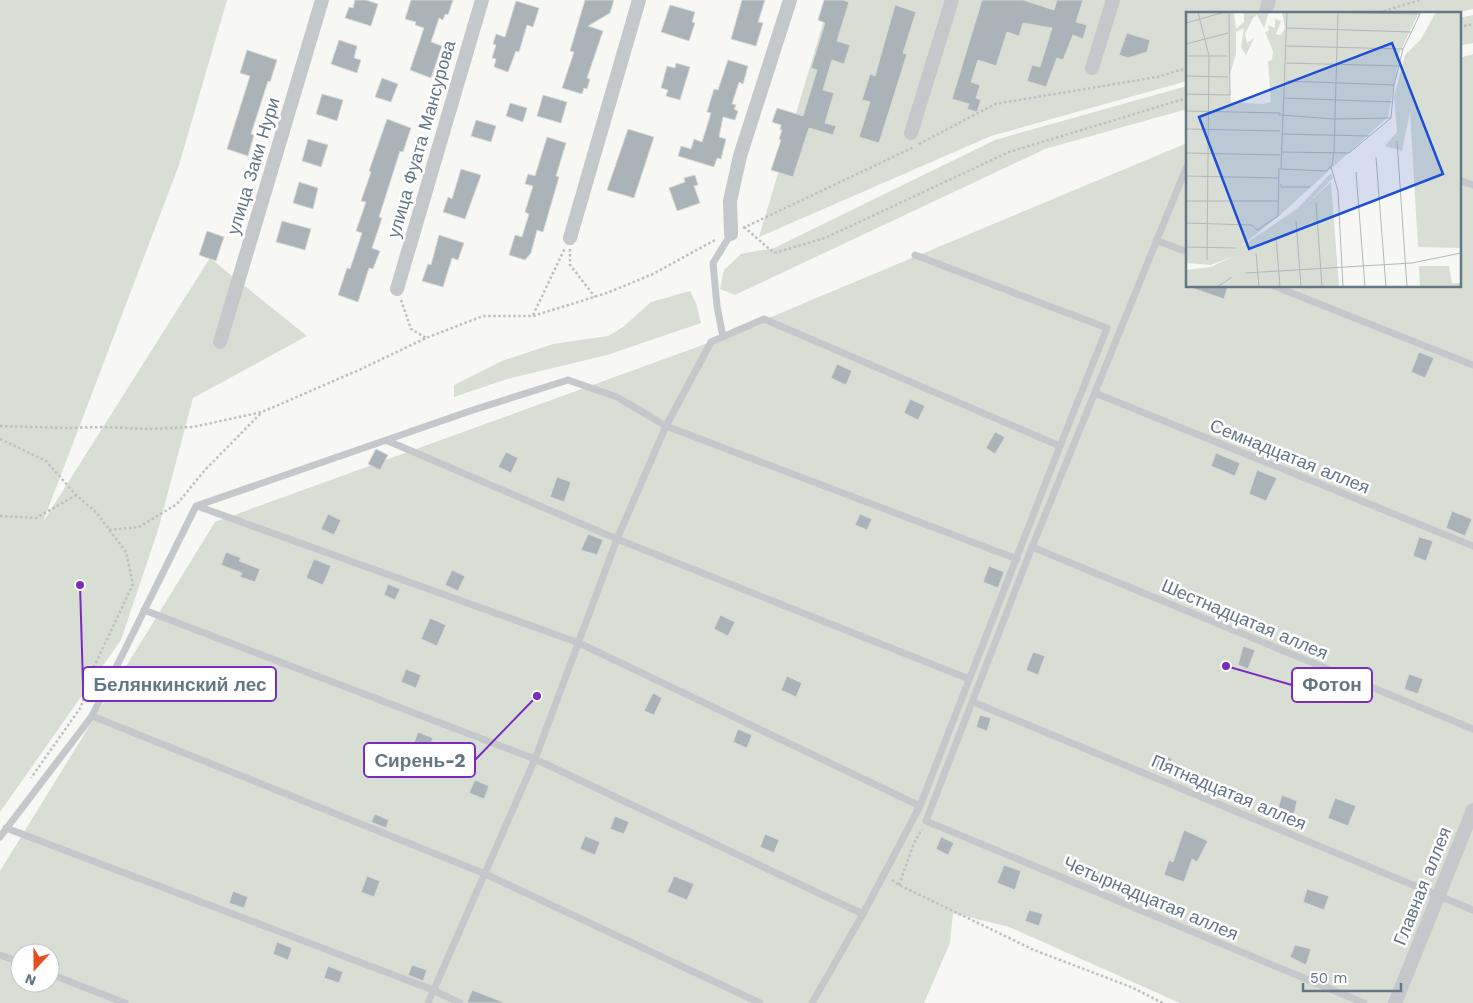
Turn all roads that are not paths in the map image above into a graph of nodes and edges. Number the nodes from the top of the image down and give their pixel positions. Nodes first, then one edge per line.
1 (322, 0) edge
2 (482, 0) edge
3 (639, 0) edge
4 (790, 0) edge
5 (952, 0) edge
6 (1112, 0) edge
7 (1092, 68) dead end
8 (911, 133) dead end
9 (1186, 168) edge
10 (1460, 180) edge
11 (1473, 186) edge
12 (731, 234) joint
13 (570, 238) road end
14 (1156, 240) junction
15 (1186, 252) edge
16 (915, 255) dead end
17 (1279, 288) edge
18 (397, 289) road end
19 (723, 337) junction
20 (220, 342) dead end
21 (1473, 364) edge
22 (1095, 393) junction
23 (666, 426) junction
24 (388, 441) junction
25 (1060, 446) junction
26 (196, 506) junction
27 (617, 539) junction
28 (1473, 546) edge
29 (1032, 547) junction
30 (1017, 559) junction
31 (144, 610) junction
32 (579, 643) junction
33 (970, 679) junction
34 (973, 702) junction
35 (92, 716) junction
36 (1473, 730) edge
37 (535, 759) junction
38 (920, 806) junction
39 (1473, 810) edge
40 (6, 828) junction
41 (0, 837) edge
42 (484, 873) junction
43 (1438, 896) junction
44 (1473, 910) edge
45 (863, 914) junction
46 (60, 978) edge
47 (433, 990) junction
48 (125, 1003) edge
49 (428, 1003) edge
50 (460, 1003) edge
51 (760, 1003) edge
52 (812, 1003) edge
53 (1364, 1003) edge
54 (1395, 1003) edge

1 - 20 street, улица Заки Нури
2 - 18 street, улица Фуата Мансурова
3 - 13 street
4 - 12 street
5 - 8 street
6 - 7 street
9 - 14 lane
10 - 11 lane
12 - 19 lane
14 - 15 lane
14 - 22 lane
16 - 25 lane
17 - 21 lane
19 - 23 lane
19 - 25 lane
22 - 28 lane, Семнадцатая аллея
22 - 29 lane
23 - 24 lane
23 - 27 lane
23 - 30 lane
24 - 26 lane
24 - 27 lane
25 - 30 lane
26 - 31 lane
26 - 32 lane
27 - 32 lane
27 - 33 lane
29 - 34 lane
29 - 36 lane, Шестнадцатая аллея
30 - 33 lane
31 - 35 lane
31 - 37 lane
32 - 37 lane
32 - 38 lane
33 - 38 lane
34 - 43 lane, Пятнадцатая аллея
34 - 53 lane, Четырнадцатая аллея
35 - 40 lane
35 - 42 lane
37 - 42 lane
37 - 45 lane
38 - 45 lane
39 - 43 street, Главная аллея
40 - 41 lane
40 - 47 lane
42 - 47 lane
42 - 51 lane
43 - 44 lane, Пятнадцатая аллея
43 - 54 street, Главная аллея
45 - 52 lane
46 - 48 lane
47 - 49 lane
47 - 50 lane

